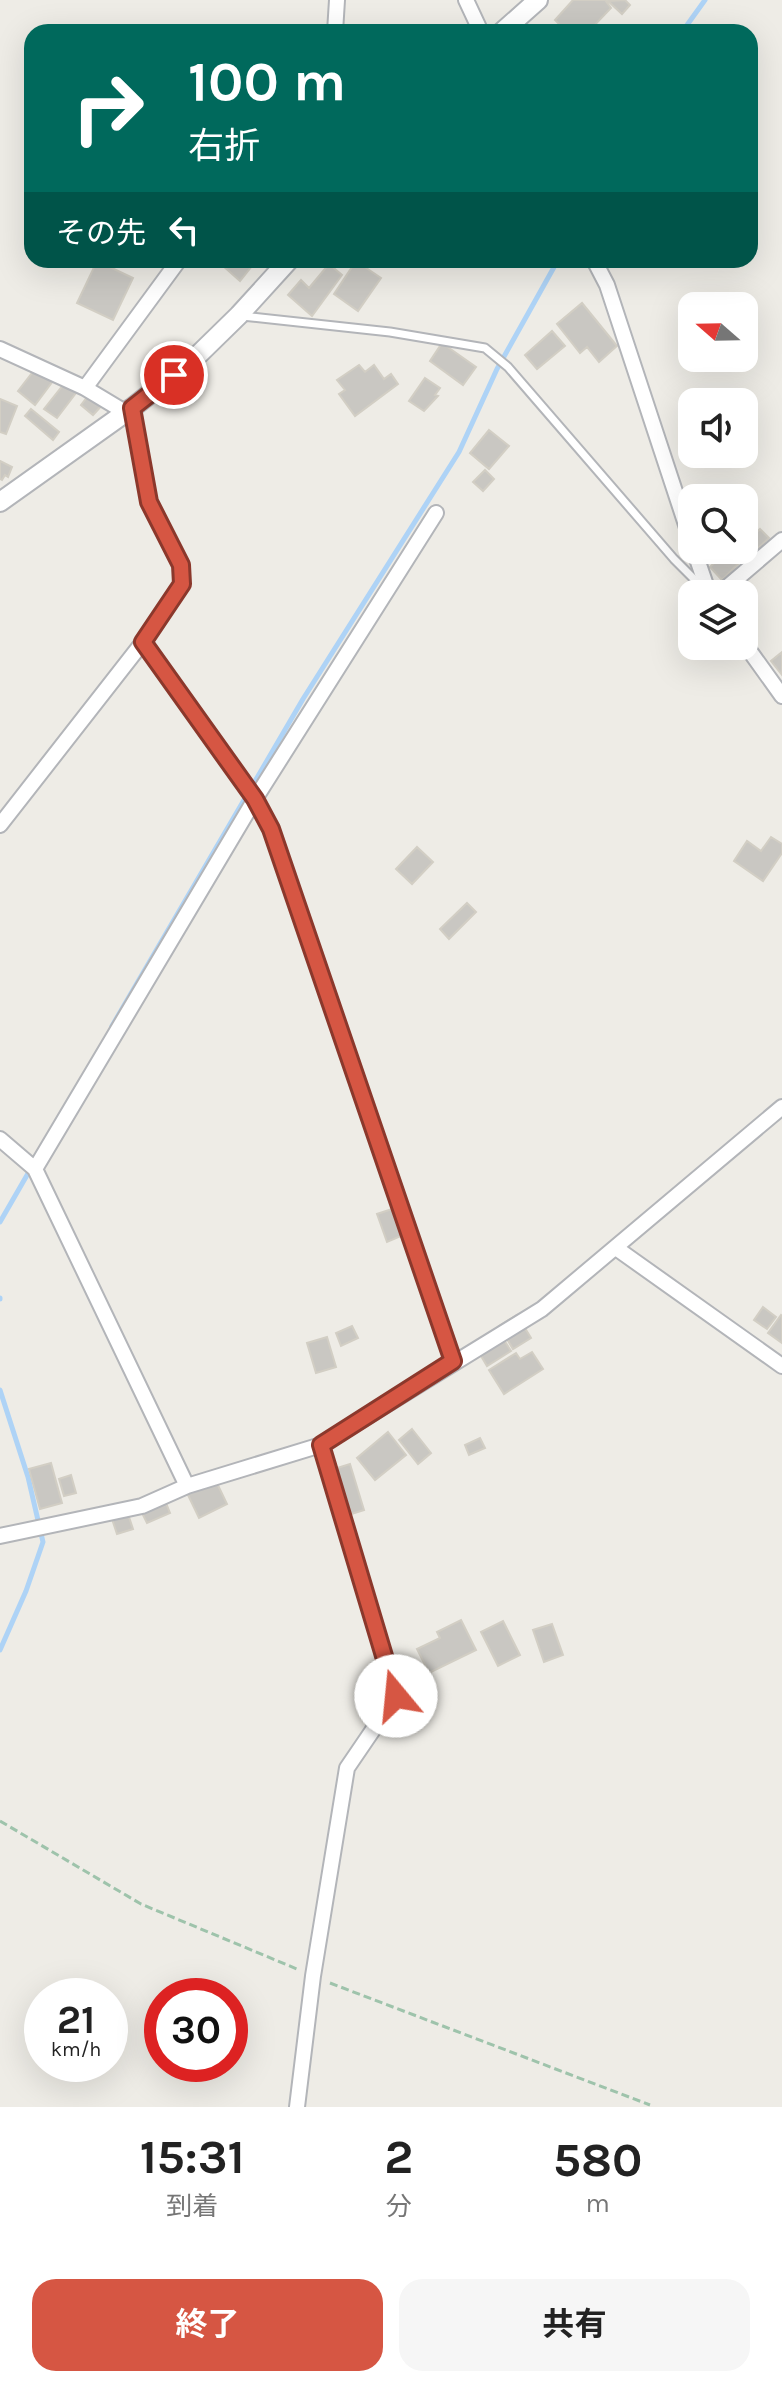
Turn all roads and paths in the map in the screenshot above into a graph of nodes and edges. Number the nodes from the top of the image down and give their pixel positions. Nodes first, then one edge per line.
1 (337, 0) edge
2 (466, 0) edge
3 (538, 0) edge
4 (336, 24) edge
5 (477, 24) edge
6 (511, 24) edge
7 (173, 268) edge
8 (282, 268) edge
9 (598, 268) edge
10 (239, 315) junction
11 (0, 349) edge
12 (85, 388) junction
13 (128, 410) junction
14 (678, 501) edge
15 (0, 502) edge
16 (436, 513) dead end
17 (782, 540) edge
18 (695, 580) edge
19 (735, 580) edge
20 (143, 642) junction
21 (756, 660) edge
22 (782, 696) edge
23 (255, 799) junction
24 (0, 825) edge
25 (782, 1107) edge
26 (0, 1139) edge
27 (35, 1169) junction
28 (616, 1248) junction
29 (453, 1361) junction
30 (782, 1366) edge
31 (321, 1445) junction
32 (187, 1486) junction
33 (0, 1536) edge
34 (297, 2107) edge

1 - 4 street
2 - 5 street
3 - 6 street
7 - 12 street
8 - 10 street
9 - 14 street
10 - 13 street
10 - 18 lane
11 - 12 street
12 - 13 street
13 - 15 street
13 - 20 street
16 - 23 street
17 - 19 street
20 - 23 street
20 - 24 street
21 - 22 street
23 - 27 street
23 - 29 street
25 - 28 street
26 - 27 street
27 - 32 street
28 - 29 street
28 - 30 street
29 - 31 street
31 - 32 street
31 - 34 street
32 - 33 street

